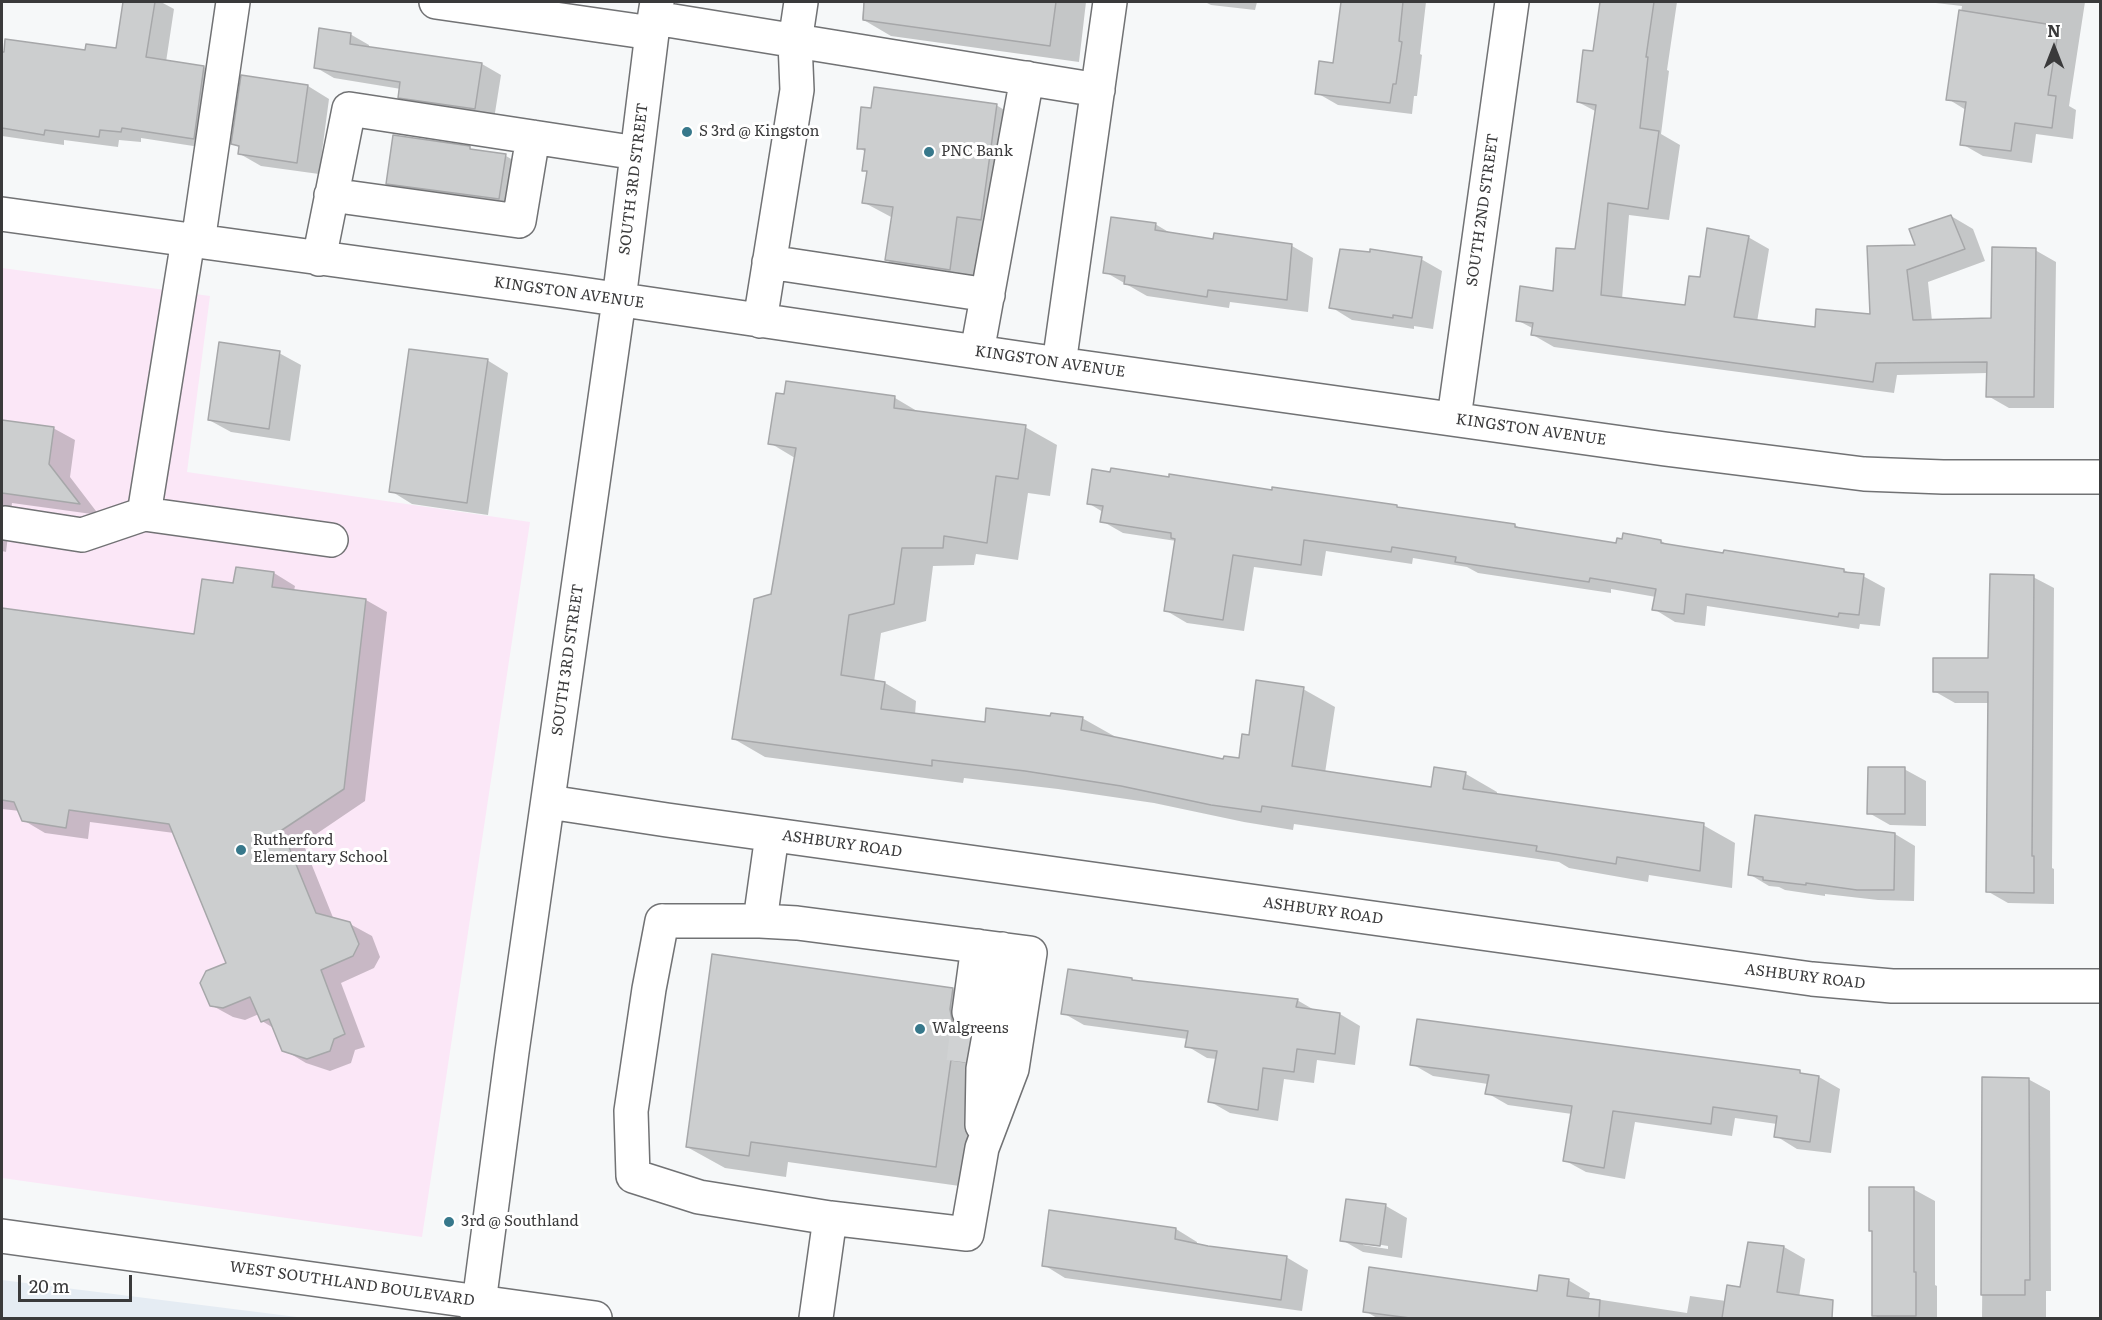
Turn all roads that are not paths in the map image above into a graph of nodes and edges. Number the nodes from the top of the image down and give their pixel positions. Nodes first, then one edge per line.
1 (232, 2) edge
2 (436, 2) edge
3 (801, 2) edge
4 (1110, 2) edge
5 (1512, 2) edge
6 (655, 18) edge
7 (795, 42) junction
8 (1027, 78) junction
9 (1098, 90) junction
10 (533, 137) junction
11 (637, 153) junction
12 (331, 195) junction
13 (2, 214) edge
14 (193, 241) junction
15 (319, 259) junction
16 (770, 262) junction
17 (988, 295) junction
18 (619, 300) junction
19 (760, 321) junction
20 (977, 352) junction
21 (1059, 364) junction
22 (1454, 418) junction
23 (2100, 477) edge
24 (144, 514) junction
25 (5, 523) dead end
26 (331, 540) dead end
27 (549, 802) junction
28 (772, 835) junction
29 (760, 921) junction
30 (990, 947) junction
31 (2100, 986) edge
32 (969, 1012) tunnel mouth
33 (963, 1062) tunnel mouth
34 (982, 1148) junction
35 (830, 1218) junction
36 (2, 1236) edge
37 (479, 1310) edge
38 (595, 1318) edge
39 (816, 1318) edge

1 - 14 street
2 - 6 street
3 - 7 street
4 - 9 street
5 - 22 street, SOUTH 2ND STREET
6 - 7 street
6 - 11 street, SOUTH 3RD STREET
7 - 8 street
7 - 16 street
8 - 9 street
8 - 17 street
9 - 21 street
10 - 11 street
10 - 12 street
10 - 12 street
11 - 18 street, SOUTH 3RD STREET
12 - 15 street
13 - 14 street, KINGSTON AVENUE
14 - 15 street, KINGSTON AVENUE
14 - 24 street
15 - 18 street, KINGSTON AVENUE
16 - 17 street
16 - 19 street
17 - 20 street
18 - 19 street, KINGSTON AVENUE
18 - 27 street, SOUTH 3RD STREET
19 - 20 street, KINGSTON AVENUE
20 - 21 street, KINGSTON AVENUE
21 - 22 street, KINGSTON AVENUE
22 - 23 street, KINGSTON AVENUE
24 - 25 street
24 - 26 street
27 - 28 street, ASHBURY ROAD
27 - 37 street, SOUTH 3RD STREET
28 - 29 street
28 - 31 street, ASHBURY ROAD
29 - 30 street
29 - 35 street
30 - 32 street
30 - 34 street
33 - 34 street
34 - 35 street
35 - 39 street
36 - 37 street, WEST SOUTHLAND BOULEVARD
37 - 38 street, WEST SOUTHLAND BOULEVARD

